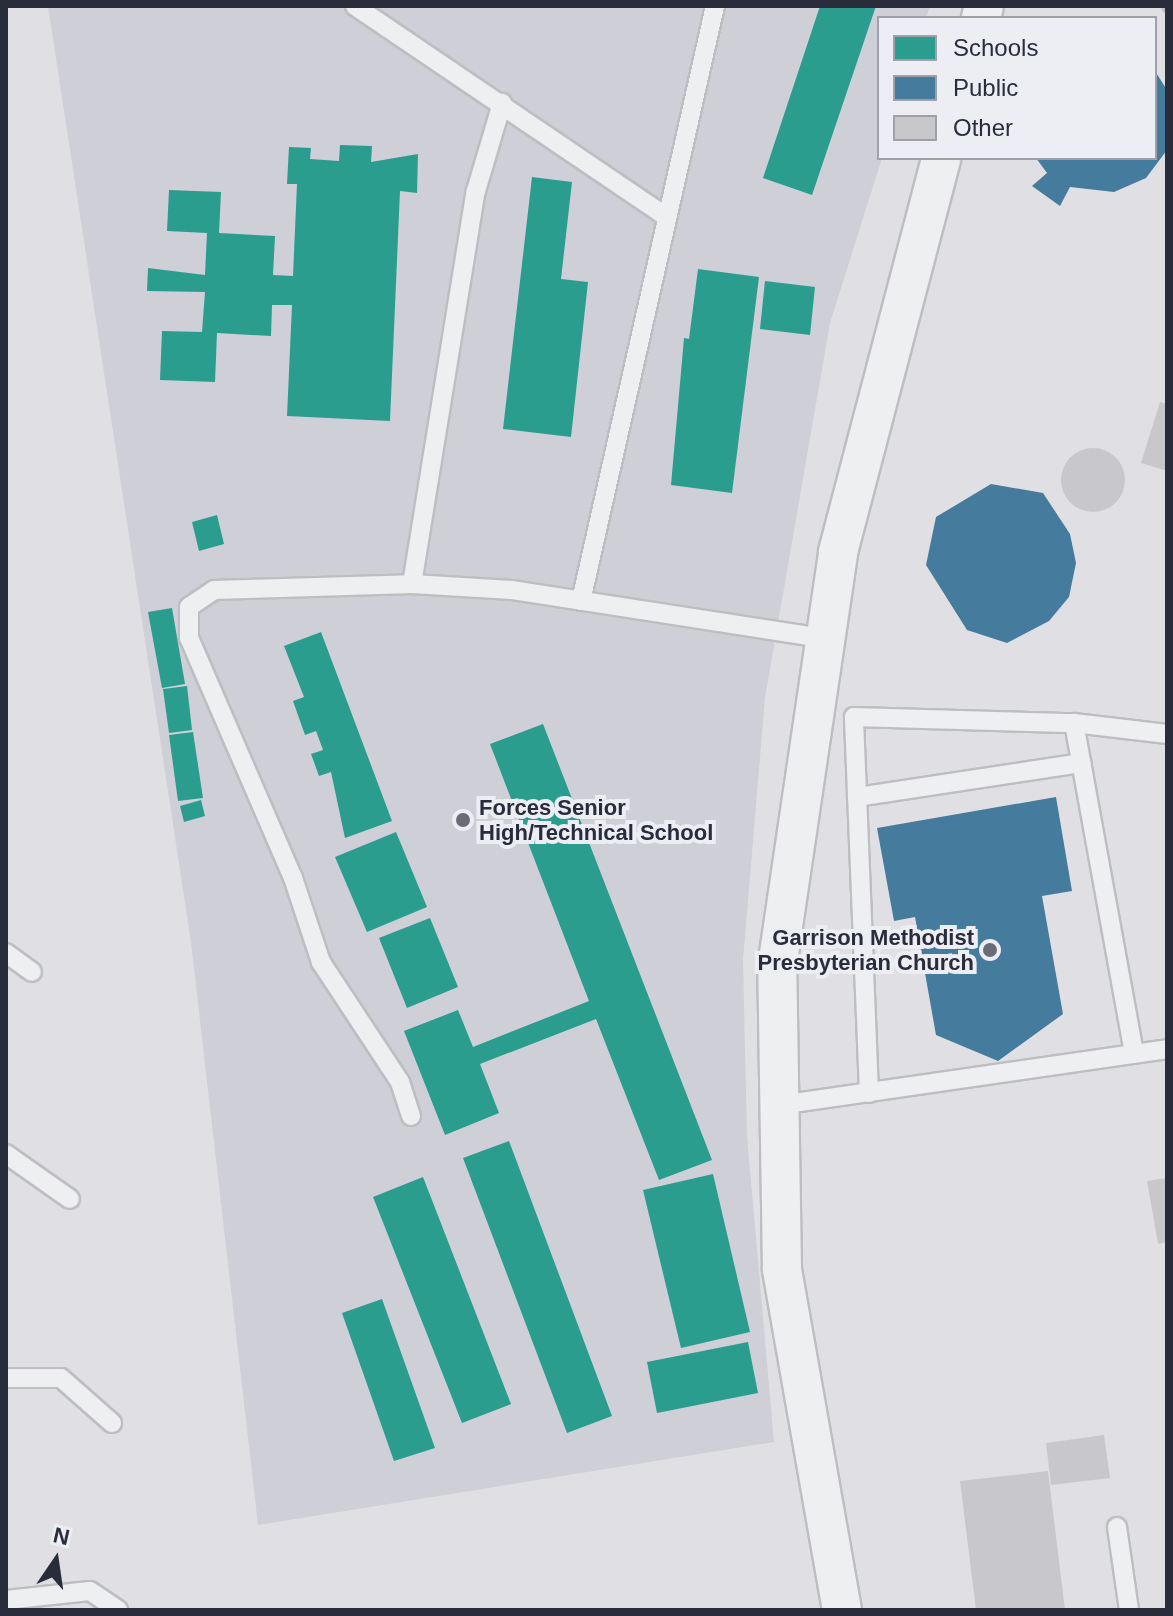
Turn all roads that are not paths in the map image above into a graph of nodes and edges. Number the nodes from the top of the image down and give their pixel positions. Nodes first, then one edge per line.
1 (355, 6) edge
2 (715, 6) edge
3 (502, 103) junction
4 (940, 160) edge
5 (664, 215) junction
6 (412, 584) junction
7 (581, 601) junction
8 (821, 638) junction
9 (1074, 723) junction
10 (1167, 734) edge
11 (1081, 763) junction
12 (857, 797) junction
13 (6, 953) edge
14 (32, 972) dead end
15 (1167, 1049) edge
16 (1134, 1054) junction
17 (869, 1093) junction
18 (779, 1105) junction
19 (411, 1116) dead end
20 (6, 1154) edge
21 (70, 1199) dead end
22 (6, 1378) edge
23 (112, 1423) dead end
24 (1117, 1527) dead end
25 (6, 1600) edge
26 (118, 1610) edge
27 (842, 1610) edge
28 (1129, 1610) edge

1 - 3 lane
2 - 5 lane
3 - 5 lane
3 - 6 lane
4 - 8 street
5 - 7 lane
6 - 7 lane
6 - 19 lane
7 - 8 lane
8 - 18 street
9 - 10 lane
9 - 11 lane
9 - 12 lane
11 - 12 lane
11 - 16 lane
12 - 17 lane
13 - 14 lane
15 - 16 lane
16 - 17 lane
17 - 18 lane
18 - 27 street
20 - 21 lane
22 - 23 lane
24 - 28 lane
25 - 26 lane

